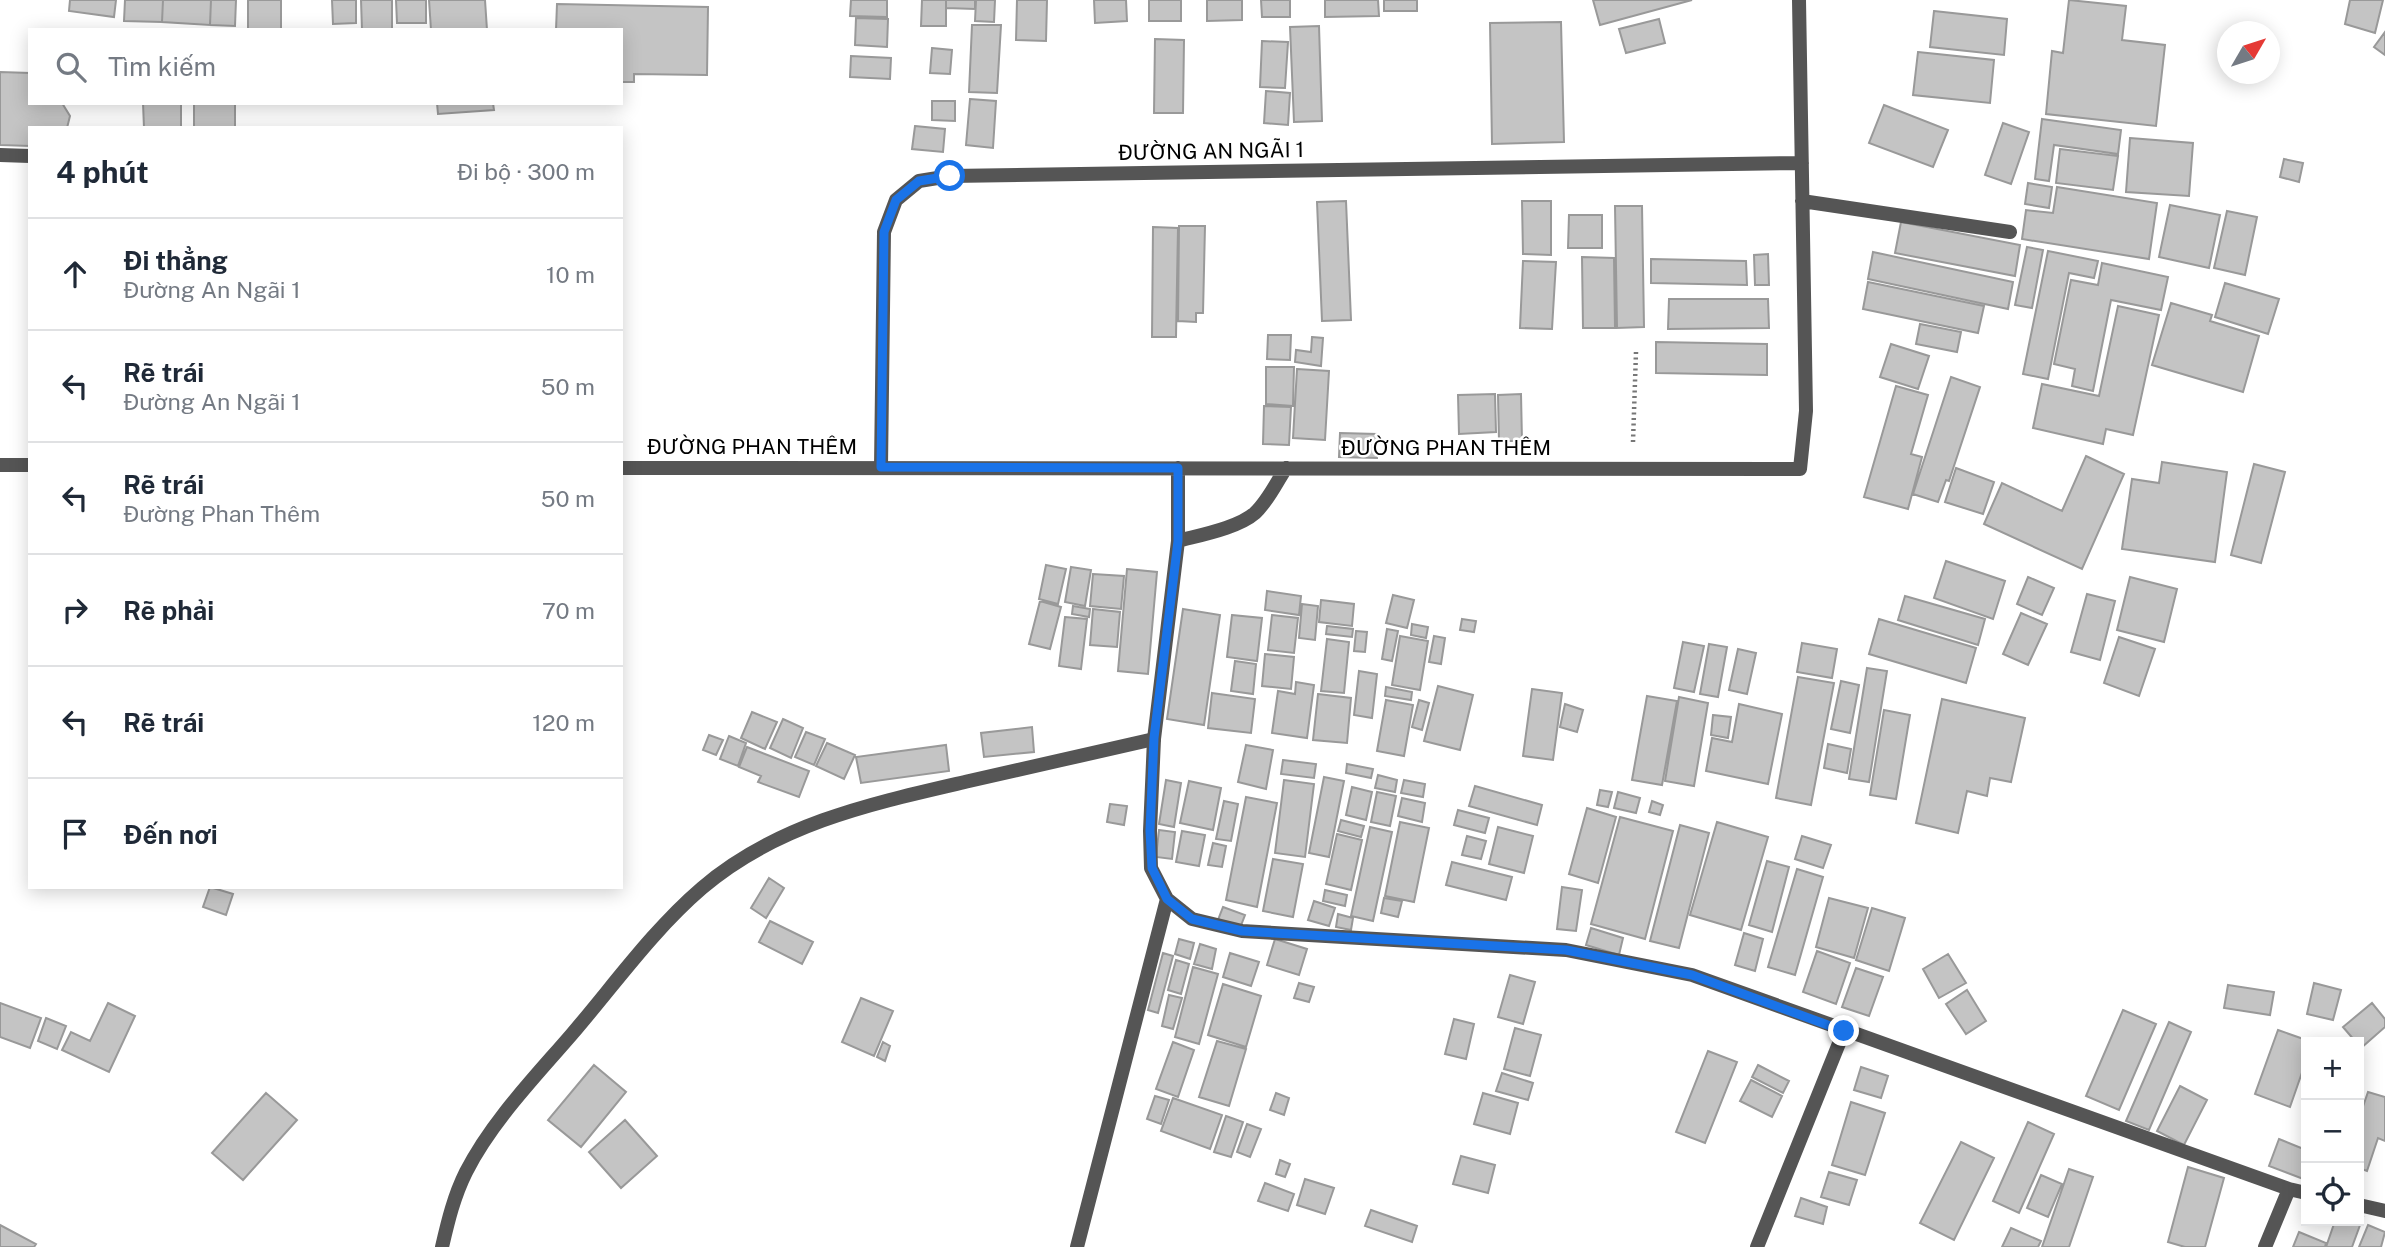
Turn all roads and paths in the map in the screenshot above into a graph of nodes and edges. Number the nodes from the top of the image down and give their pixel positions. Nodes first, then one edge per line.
1 (1799, 0) edge
2 (0, 155) edge
3 (28, 156) edge
4 (1802, 163) junction
5 (1802, 201) junction
6 (2010, 232) dead end
7 (1636, 352) dead end
8 (0, 465) edge
9 (28, 465) edge
10 (881, 467) junction
11 (623, 468) edge
12 (1178, 468) junction
13 (1286, 468) junction
14 (1632, 469) junction
15 (1178, 541) junction
16 (1154, 738) junction
17 (1167, 899) junction
18 (1844, 1031) junction
19 (2289, 1189) junction
20 (2301, 1192) edge
21 (2364, 1206) edge
22 (2385, 1211) edge
23 (442, 1247) edge
24 (1077, 1247) edge
25 (1757, 1247) edge
26 (2265, 1247) edge

1 - 4 street, ĐƯỜNG PHAN THÊM
2 - 3 street
4 - 5 street, ĐƯỜNG PHAN THÊM
4 - 10 street, ĐƯỜNG AN NGÃI 1
5 - 6 street
5 - 14 street, ĐƯỜNG PHAN THÊM
7 - 14 path
8 - 9 street
10 - 11 street, ĐƯỜNG PHAN THÊM
10 - 12 street, ĐƯỜNG PHAN THÊM
12 - 13 street, ĐƯỜNG PHAN THÊM
12 - 15 street
13 - 14 street, ĐƯỜNG PHAN THÊM
13 - 15 street
15 - 16 street
16 - 17 street
16 - 23 street
17 - 18 street
17 - 24 street
18 - 19 street
18 - 25 street
19 - 20 street
19 - 26 street
21 - 22 street

